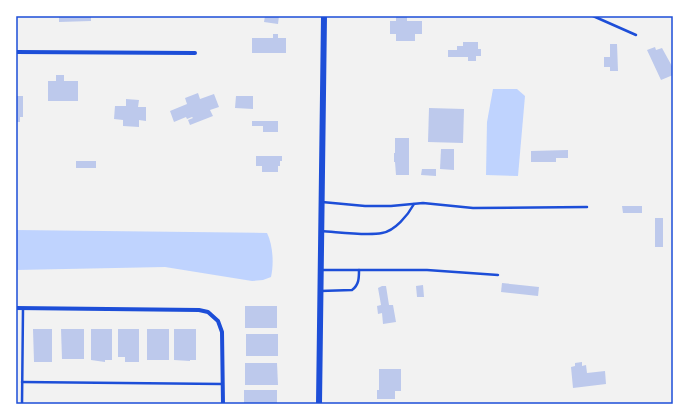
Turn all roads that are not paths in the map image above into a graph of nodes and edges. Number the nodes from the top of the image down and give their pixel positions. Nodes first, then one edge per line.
1 (324, 16) edge
2 (593, 16) edge
3 (636, 35) dead end
4 (16, 52) edge
5 (194, 53) dead end
6 (321, 202) junction
7 (414, 204) junction
8 (587, 207) dead end
9 (321, 231) junction
10 (320, 270) junction
11 (359, 270) junction
12 (498, 275) dead end
13 (320, 291) junction
14 (16, 308) edge
15 (23, 308) junction
16 (22, 382) junction
17 (222, 384) junction
18 (22, 404) edge
19 (223, 404) edge
20 (319, 404) edge

1 - 6 street
2 - 3 lane
4 - 5 street
6 - 7 lane
6 - 9 street
7 - 8 lane
7 - 9 lane
9 - 10 street
10 - 11 lane
10 - 13 street
11 - 12 lane
11 - 13 lane
13 - 20 street
14 - 15 street
15 - 16 lane
15 - 17 street
16 - 17 lane
16 - 18 lane
17 - 19 street

